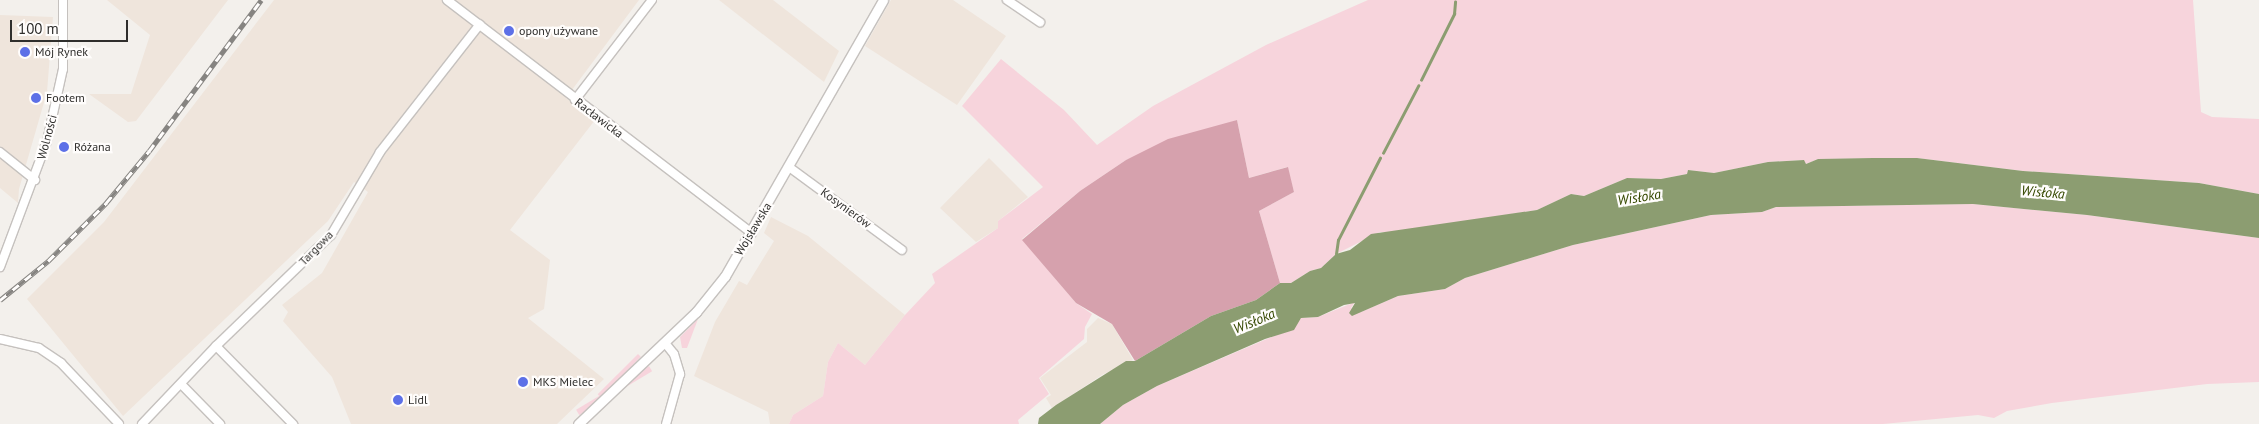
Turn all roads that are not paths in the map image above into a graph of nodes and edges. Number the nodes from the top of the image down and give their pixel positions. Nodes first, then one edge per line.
1 (64, 0) edge
2 (447, 0) edge
3 (652, 0) edge
4 (883, 0) edge
5 (1007, 0) edge
6 (1040, 22) dead end
7 (480, 24) junction
8 (576, 100) junction
9 (0, 152) edge
10 (790, 167) junction
11 (35, 180) junction
12 (752, 233) junction
13 (902, 250) dead end
14 (0, 267) edge
15 (0, 339) edge
16 (665, 343) junction
17 (216, 346) junction
18 (181, 384) junction
19 (119, 424) edge
20 (142, 424) edge
21 (220, 424) edge
22 (293, 424) edge
23 (578, 424) edge
24 (666, 424) edge

1 - 11 street, Wolności
2 - 7 street, Racławicka
3 - 8 street
4 - 10 street, Wojsławska
5 - 6 street
7 - 8 street, Racławicka
7 - 17 street, Targowa
8 - 12 street, Racławicka
9 - 11 street
10 - 12 street, Wojsławska
10 - 13 street, Kosynierów
11 - 14 street, Wolności
12 - 16 street, Wojsławska
15 - 19 street
16 - 23 street, Wojsławska
16 - 24 street
17 - 18 street, Targowa
17 - 22 street
18 - 20 street, Targowa
18 - 21 street

